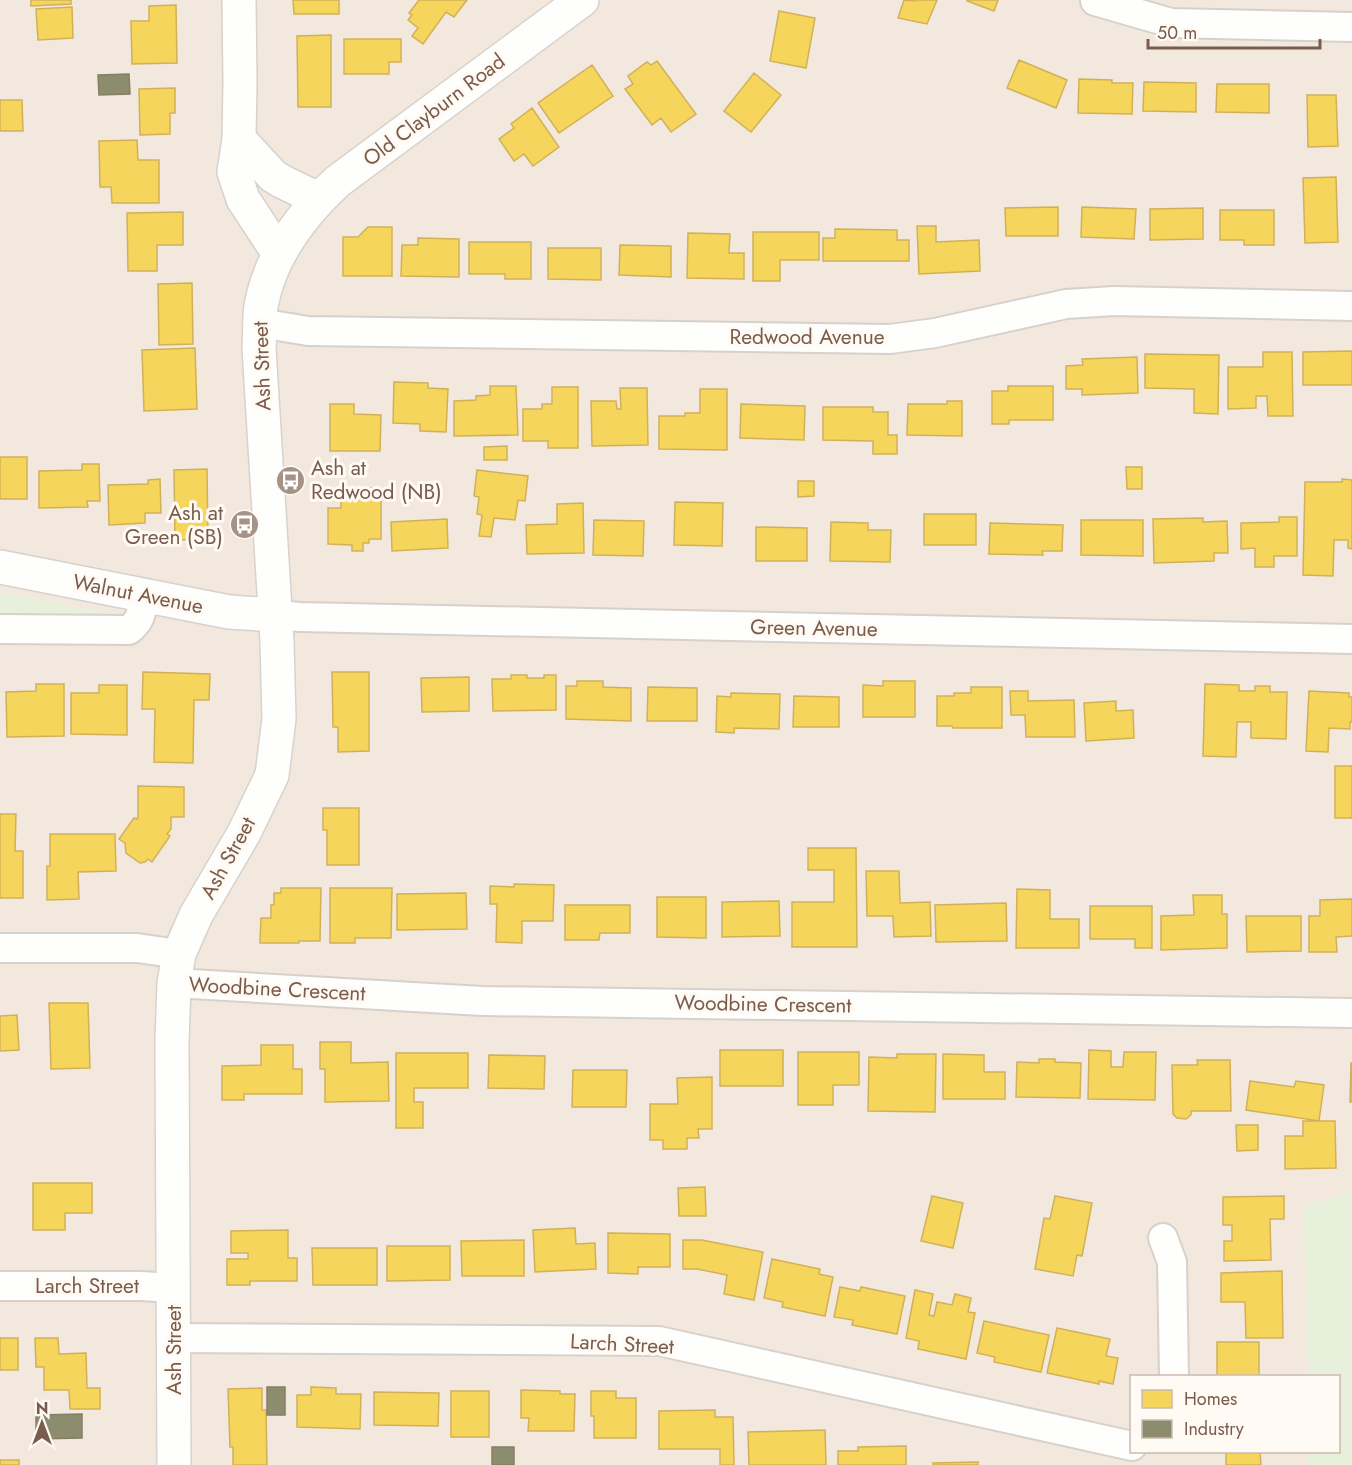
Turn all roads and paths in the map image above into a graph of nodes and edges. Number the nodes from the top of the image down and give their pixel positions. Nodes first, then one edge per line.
1 (238, 0) edge
2 (582, 0) edge
3 (1095, 1) edge
4 (1352, 27) edge
5 (240, 139) junction
6 (318, 199) junction
7 (287, 241) junction
8 (1352, 306) edge
9 (260, 323) junction
10 (0, 567) edge
11 (145, 596) junction
12 (276, 615) junction
13 (0, 628) edge
14 (1352, 639) edge
15 (0, 948) edge
16 (176, 968) junction
17 (1352, 1012) edge
18 (1163, 1238) dead end
19 (0, 1286) edge
20 (173, 1288) junction
21 (173, 1338) junction
22 (1174, 1375) edge
23 (1130, 1446) edge
24 (174, 1465) edge

1 - 5 main road
2 - 6 main road, Old Clayburn Road
3 - 4 street
5 - 6 main road
5 - 7 main road
6 - 7 main road, Old Clayburn Road
7 - 9 main road, Ash Street
8 - 9 street, Redwood Avenue
9 - 12 main road, Ash Street
10 - 11 main road, Walnut Avenue
11 - 12 main road, Walnut Avenue
11 - 13 street
12 - 14 street, Green Avenue
12 - 16 main road, Ash Street
15 - 16 street, Woodbine Crescent
16 - 17 street, Woodbine Crescent
16 - 20 main road, Ash Street
18 - 22 street
19 - 20 street, Larch Street
20 - 21 main road, Ash Street
21 - 23 street, Larch Street
21 - 24 main road, Ash Street

